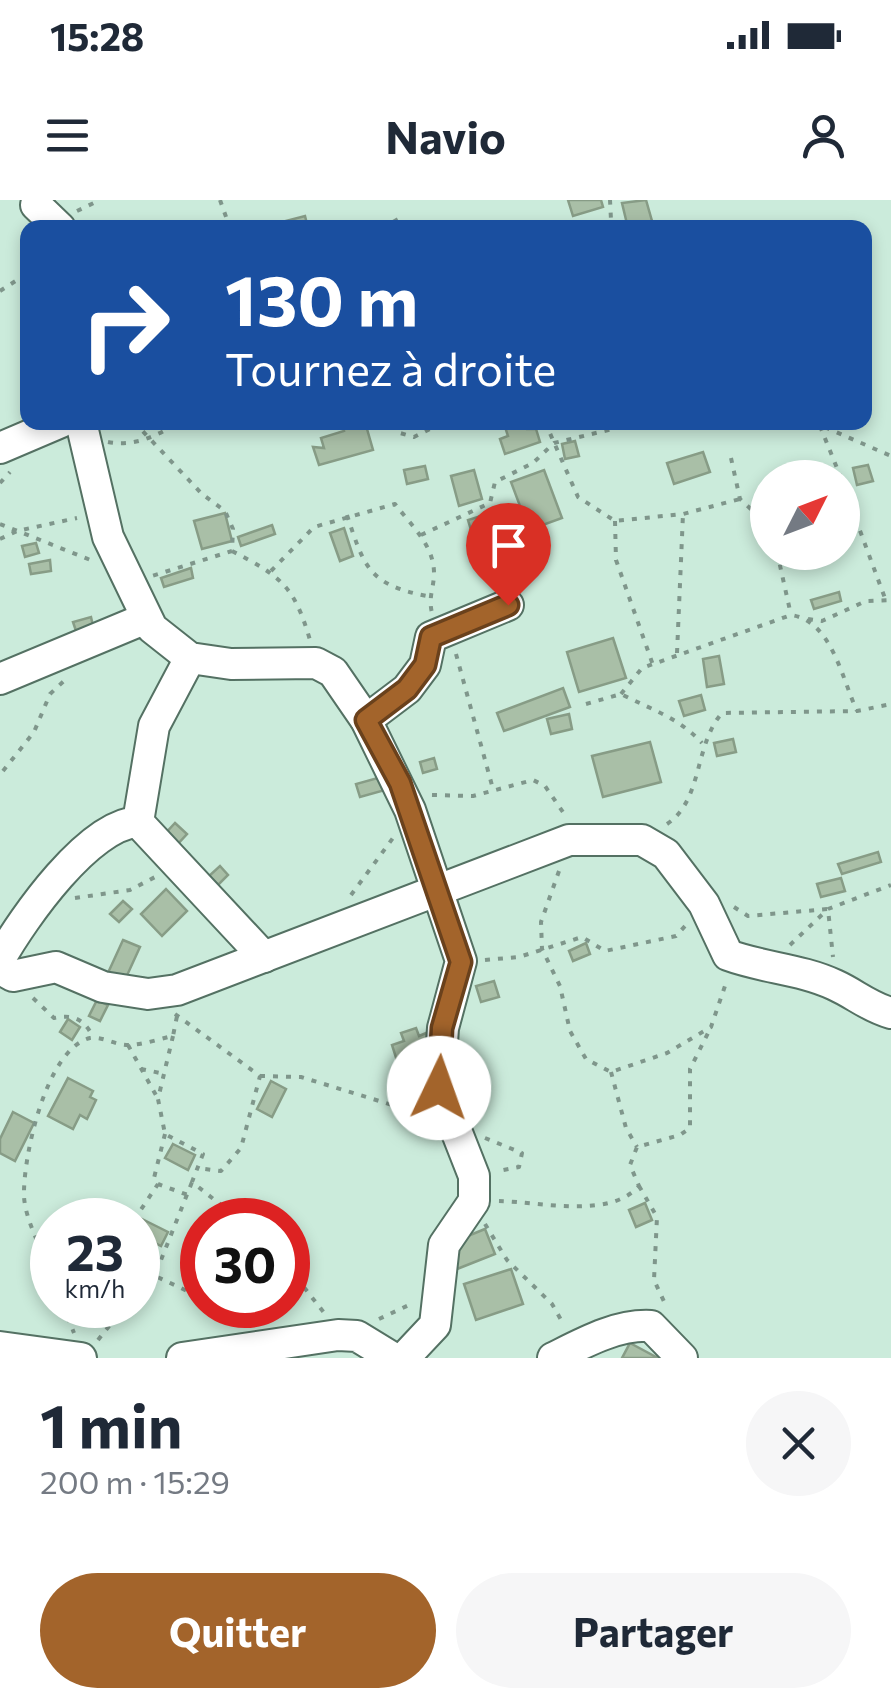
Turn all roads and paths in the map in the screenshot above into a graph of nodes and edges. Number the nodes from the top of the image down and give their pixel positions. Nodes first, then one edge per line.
1 (404, 216) dead end
2 (397, 220) edge
3 (43, 430) edge
4 (88, 430) edge
5 (92, 430) edge
6 (142, 430) edge
7 (164, 430) edge
8 (399, 430) edge
9 (428, 430) edge
10 (548, 430) edge
11 (608, 430) edge
12 (822, 430) edge
13 (829, 430) edge
14 (149, 438) junction
15 (554, 443) junction
16 (0, 448) edge
17 (891, 456) edge
18 (732, 458) dead end
19 (834, 460) edge
20 (740, 499) junction
21 (750, 509) edge
22 (100, 512) junction
23 (683, 514) junction
24 (347, 515) junction
25 (615, 521) junction
26 (0, 524) edge
27 (860, 527) edge
28 (17, 531) junction
29 (421, 535) junction
30 (0, 540) edge
31 (232, 552) junction
32 (781, 570) edge
33 (271, 571) junction
34 (124, 575) junction
35 (428, 596) junction
36 (888, 601) edge
37 (508, 605) dead end
38 (790, 616) junction
39 (144, 618) junction
40 (803, 618) junction
41 (441, 632) junction
42 (676, 654) junction
43 (190, 658) junction
44 (316, 662) junction
45 (653, 665) junction
46 (77, 669) dead end
47 (0, 679) edge
48 (621, 694) junction
49 (586, 704) dead end
50 (891, 704) edge
51 (858, 712) junction
52 (366, 720) junction
53 (702, 743) junction
54 (3, 771) dead end
55 (494, 789) dead end
56 (410, 810) junction
57 (138, 822) junction
58 (642, 840) junction
59 (175, 866) junction
60 (891, 885) edge
61 (437, 892) junction
62 (41, 904) junction
63 (718, 905) junction
64 (340, 908) dead end
65 (828, 909) junction
66 (542, 949) junction
67 (728, 956) junction
68 (264, 957) junction
69 (461, 962) junction
70 (771, 963) junction
71 (4, 968) edge
72 (207, 982) junction
73 (834, 985) junction
74 (148, 994) junction
75 (891, 1013) edge
76 (177, 1015) junction
77 (711, 1027) junction
78 (174, 1036) junction
79 (93, 1037) junction
80 (128, 1045) junction
81 (141, 1069) junction
82 (611, 1072) junction
83 (165, 1074) junction
84 (260, 1076) junction
85 (158, 1099) junction
86 (456, 1126) junction
87 (164, 1134) junction
88 (637, 1147) junction
89 (197, 1168) junction
90 (192, 1182) junction
91 (158, 1184) junction
92 (640, 1186) junction
93 (189, 1196) junction
94 (149, 1198) edge
95 (212, 1198) edge
96 (472, 1198) junction
97 (30, 1216) edge
98 (160, 1256) edge
99 (438, 1283) junction
100 (310, 1293) edge
101 (651, 1326) junction
102 (106, 1328) edge
103 (253, 1328) edge
104 (348, 1336) junction
105 (260, 1345) junction
106 (0, 1347) edge
107 (585, 1349) edge
108 (87, 1351) edge
109 (182, 1358) edge
110 (393, 1358) edge
111 (404, 1358) edge
112 (682, 1358) edge

1 - 2 path
3 - 16 street
4 - 22 street
5 - 14 path
6 - 14 path
7 - 14 path
8 - 9 path
10 - 15 path
11 - 15 path
12 - 19 path
13 - 17 path
14 - 31 path
15 - 25 path
15 - 29 path
18 - 20 path
20 - 21 path
20 - 23 path
22 - 28 path
22 - 34 street
23 - 25 path
23 - 42 path
24 - 29 path
24 - 33 path
24 - 35 path
25 - 45 path
26 - 28 path
27 - 36 path
28 - 30 path
28 - 34 path
29 - 35 path
31 - 33 path
31 - 34 path
32 - 38 path
33 - 44 path
34 - 39 street
35 - 41 path
36 - 40 path
37 - 41 street
38 - 40 path
38 - 42 path
39 - 43 street
39 - 47 street
40 - 51 path
41 - 52 street
41 - 55 path
42 - 45 path
43 - 44 street
43 - 57 street
44 - 52 street
45 - 48 path
46 - 54 path
48 - 49 path
48 - 53 path
50 - 51 path
51 - 53 path
52 - 56 street
53 - 58 path
56 - 61 street
56 - 64 path
57 - 59 street
57 - 62 street
58 - 61 street
58 - 63 street
59 - 62 path
59 - 68 street
60 - 65 path
61 - 68 street
61 - 69 street
62 - 71 street
63 - 65 path
63 - 66 path
63 - 67 street
65 - 70 path
65 - 73 path
66 - 69 path
66 - 82 path
67 - 70 street
67 - 77 path
68 - 72 street
69 - 86 street
70 - 73 street
71 - 74 street
71 - 79 path
72 - 74 street
72 - 76 path
73 - 75 street
74 - 76 path
76 - 78 path
76 - 84 path
77 - 82 path
77 - 88 path
78 - 80 path
78 - 83 path
79 - 80 path
79 - 97 path
80 - 81 path
81 - 83 path
81 - 85 path
82 - 88 path
83 - 85 path
84 - 86 path
84 - 89 path
85 - 87 path
86 - 96 street
86 - 96 path
87 - 89 path
87 - 91 path
88 - 92 path
89 - 90 path
90 - 93 path
90 - 95 path
91 - 93 path
91 - 94 path
92 - 96 path
92 - 101 path
93 - 98 path
96 - 99 street
96 - 107 path
99 - 104 path
99 - 111 street
100 - 104 path
101 - 107 street
101 - 112 street
102 - 108 path
103 - 105 path
104 - 105 street
104 - 110 street
105 - 109 street
106 - 108 street

